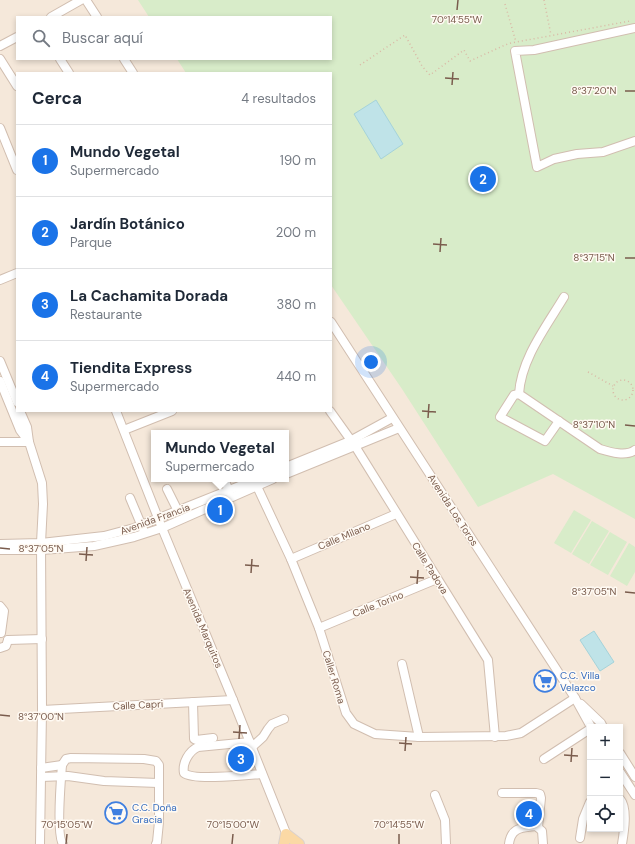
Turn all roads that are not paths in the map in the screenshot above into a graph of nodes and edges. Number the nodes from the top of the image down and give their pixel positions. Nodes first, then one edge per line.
1 (81, 0) edge
2 (86, 0) edge
3 (53, 16) edge
4 (96, 16) edge
5 (635, 28) edge
6 (16, 37) edge
7 (0, 46) edge
8 (0, 59) edge
9 (61, 60) edge
10 (125, 60) edge
11 (68, 72) edge
12 (132, 72) edge
13 (16, 84) edge
14 (0, 128) edge
15 (635, 141) edge
16 (14, 153) edge
17 (16, 164) edge
18 (16, 273) edge
19 (0, 280) edge
20 (564, 297) dead end
21 (332, 324) edge
22 (0, 361) edge
23 (0, 382) edge
24 (519, 394) junction
25 (16, 399) edge
26 (20, 412) edge
27 (116, 412) edge
28 (169, 412) edge
29 (331, 412) edge
30 (392, 418) junction
31 (559, 421) junction
32 (399, 428) junction
33 (23, 429) junction
34 (124, 430) junction
35 (0, 442) edge
36 (29, 442) junction
37 (352, 444) junction
38 (635, 450) edge
39 (289, 466) edge
40 (289, 473) edge
41 (225, 482) edge
42 (256, 482) edge
43 (167, 489) dead end
44 (229, 491) junction
45 (130, 498) dead end
46 (178, 511) junction
47 (396, 514) junction
48 (159, 519) junction
49 (141, 526) junction
50 (162, 528) junction
51 (145, 534) junction
52 (0, 544) edge
53 (42, 547) junction
54 (0, 550) edge
55 (291, 559) junction
56 (437, 579) junction
57 (0, 606) edge
58 (319, 628) junction
59 (1, 633) edge
60 (42, 639) junction
61 (8, 640) junction
62 (0, 648) edge
63 (402, 664) dead end
64 (575, 698) junction
65 (234, 700) junction
66 (193, 702) junction
67 (42, 710) junction
68 (284, 719) dead end
69 (589, 724) edge
70 (602, 724) edge
71 (587, 731) edge
72 (495, 736) junction
73 (419, 737) junction
74 (213, 738) dead end
75 (251, 744) junction
76 (623, 758) edge
77 (544, 759) dead end
78 (62, 765) junction
79 (41, 768) junction
80 (262, 774) junction
81 (61, 776) junction
82 (41, 777) junction
83 (623, 777) edge
84 (635, 777) edge
85 (158, 784) junction
86 (502, 793) dead end
87 (435, 795) dead end
88 (635, 795) edge
89 (623, 802) edge
90 (587, 809) edge
91 (538, 827) junction
92 (286, 834) junction
93 (580, 838) dead end
94 (40, 844) edge
95 (62, 844) edge
96 (156, 844) edge
97 (284, 844) edge
98 (292, 844) edge
99 (300, 844) edge
100 (446, 844) edge
101 (509, 844) edge
102 (543, 844) edge
103 (622, 844) edge

1 - 3 street
2 - 4 street
5 - 15 street
6 - 7 street
8 - 13 street
9 - 11 street
10 - 12 street
14 - 16 street
16 - 17 street
18 - 19 street
20 - 24 street
21 - 30 street, Avenida Los Toros
22 - 25 street
23 - 33 street
24 - 31 street
24 - 31 street
26 - 33 street
27 - 34 street, Avenida Marquitos
28 - 34 street
29 - 37 street, Calle Padova
30 - 32 street, Avenida Los Toros
30 - 37 street
31 - 38 street
32 - 37 street
32 - 64 street, Avenida Los Toros
33 - 36 street
34 - 48 street, Avenida Marquitos
35 - 36 street
36 - 53 street
37 - 39 street
37 - 40 street
37 - 47 street, Calle Padova
41 - 44 street
42 - 44 street, Avenida Francia
42 - 50 street, Avenida Francia
42 - 55 street, Caller Roma
43 - 46 street
44 - 46 street, Avenida Francia
45 - 49 street
46 - 48 street, Avenida Francia
47 - 55 street, Calle Milano
47 - 56 street, Calle Padova
48 - 49 street, Avenida Francia
48 - 50 street, Avenida Marquitos
49 - 51 street
49 - 53 street, Avenida Francia
50 - 51 street, Avenida Francia
50 - 65 street, Avenida Marquitos
51 - 53 street, Avenida Francia
52 - 53 street, Avenida Francia
53 - 54 street, Avenida Francia
53 - 60 street
55 - 58 street, Caller Roma
56 - 58 street, Calle Torino
56 - 72 street, Calle Padova
57 - 59 street
58 - 73 street, Caller Roma
59 - 61 street
60 - 61 street
60 - 67 street
61 - 62 street
63 - 73 street
64 - 69 street
64 - 70 street
64 - 72 street, Caller Roma
65 - 66 street, Calle Capri
65 - 75 street, Avenida Marquitos
66 - 67 street, Calle Capri
66 - 74 street
67 - 79 street
68 - 75 street
71 - 77 street
72 - 73 street, Caller Roma
75 - 80 street, Avenida Marquitos
75 - 80 street
76 - 84 street
78 - 79 street
78 - 81 street
78 - 85 street
79 - 82 street
80 - 92 street, Avenida Marquitos
81 - 82 street
81 - 85 street
81 - 95 street
82 - 94 street
83 - 88 street
85 - 96 street
86 - 91 street
87 - 100 street
89 - 103 street
90 - 93 street
91 - 101 street
91 - 102 street
92 - 97 main road
92 - 98 street, Avenida Marquitos
92 - 99 main road

